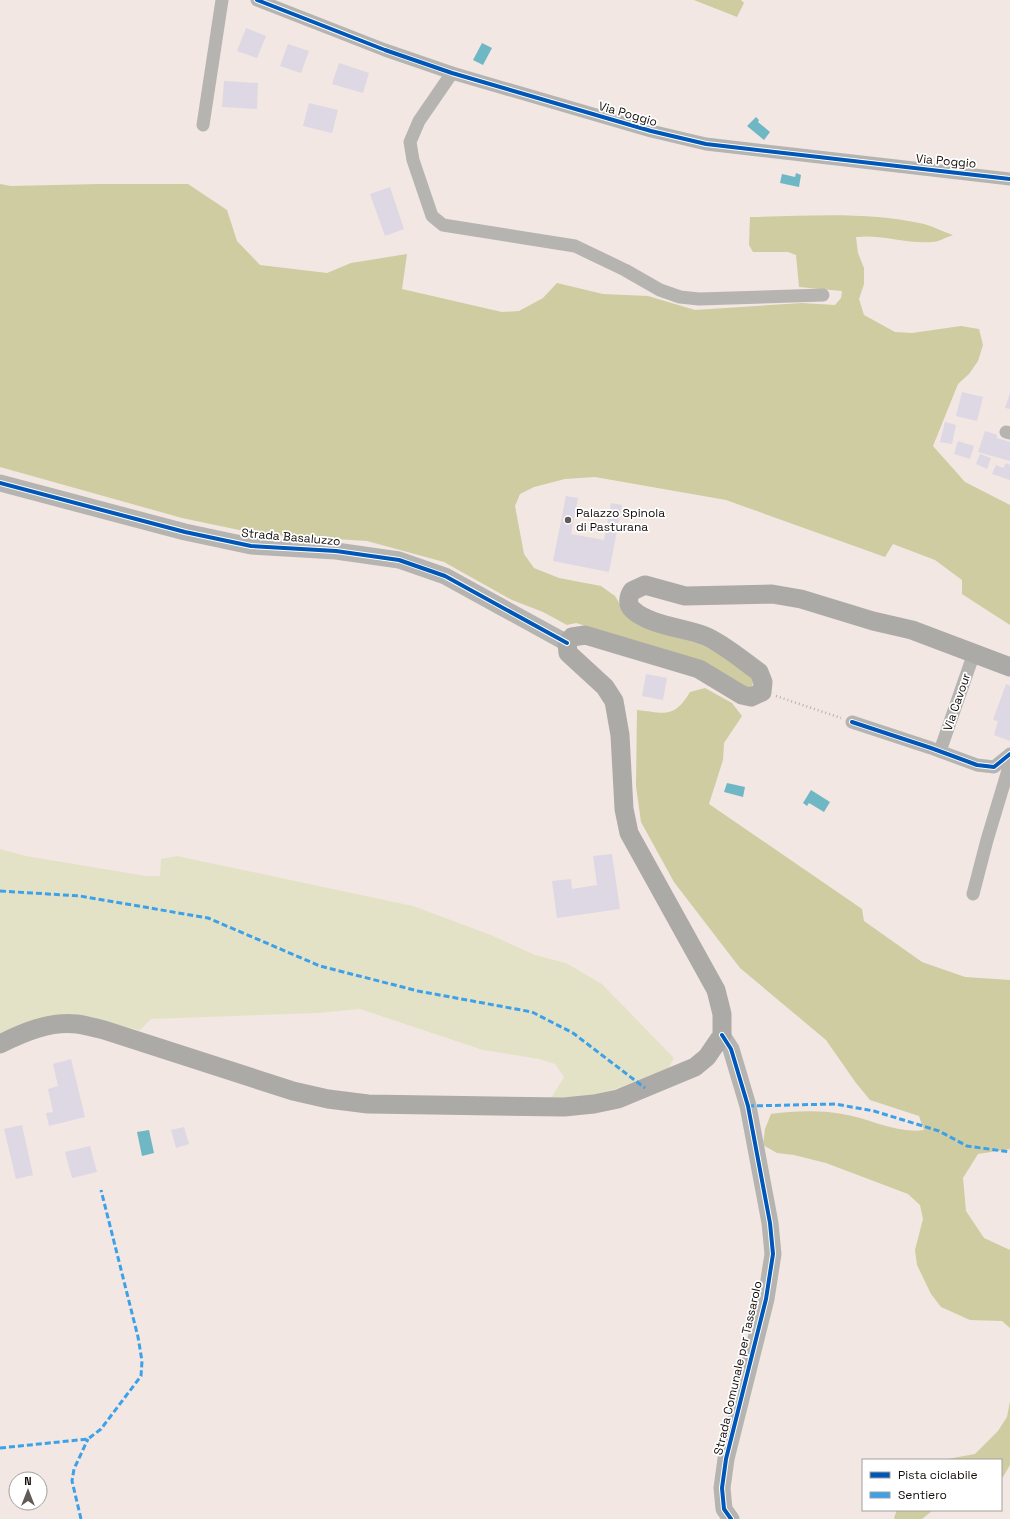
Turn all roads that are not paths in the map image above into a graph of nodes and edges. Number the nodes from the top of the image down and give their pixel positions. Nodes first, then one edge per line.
1 (222, 0) edge
2 (257, 0) edge
3 (452, 73) junction
4 (204, 125) dead end
5 (1010, 179) edge
6 (823, 295) dead end
7 (0, 483) edge
8 (567, 643) junction
9 (974, 653) junction
10 (1010, 667) edge
11 (852, 722) road end
12 (940, 751) junction
13 (1010, 755) edge
14 (973, 894) dead end
15 (722, 1035) junction
16 (0, 1044) edge
17 (731, 1519) edge

1 - 4 street
2 - 3 street, Via Poggio
3 - 5 street, Via Poggio
3 - 6 street
7 - 8 street, Strada Basaluzzo
8 - 9 main road
8 - 15 main road
9 - 10 main road
9 - 12 street, Via Cavour
11 - 12 street
12 - 13 street
13 - 14 street
15 - 16 main road
15 - 17 street, Strada Comunale per Tassarolo

